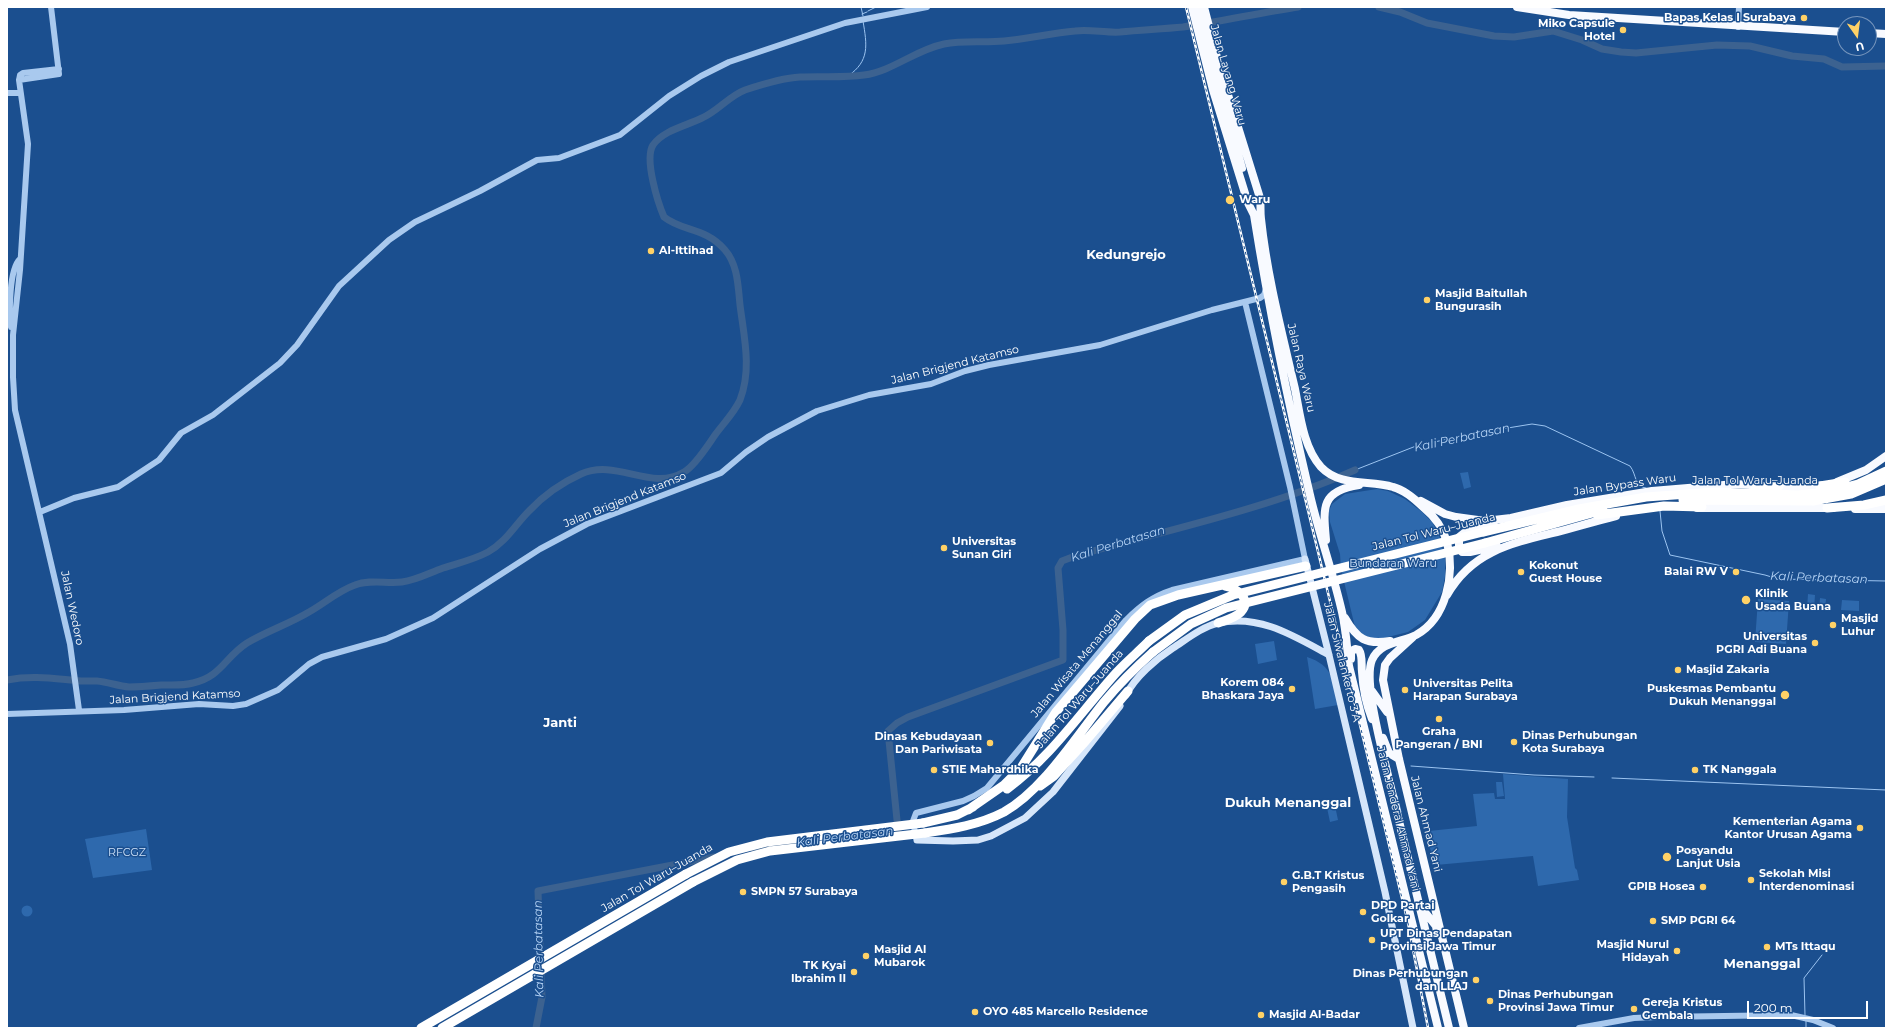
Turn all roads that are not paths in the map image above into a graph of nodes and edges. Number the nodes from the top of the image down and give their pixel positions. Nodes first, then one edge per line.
1 (51, 7) edge
2 (927, 7) edge
3 (1517, 7) edge
4 (1739, 7) edge
5 (1201, 11) edge
6 (1738, 26) junction
7 (1837, 32) edge
8 (7, 93) edge
9 (20, 93) junction
10 (1257, 216) junction
11 (1266, 289) junction
12 (1260, 298) junction
13 (1245, 302) junction
14 (1268, 306) junction
15 (1885, 459) edge
16 (1886, 471) edge
17 (1886, 479) edge
18 (1374, 484) junction
19 (1779, 486) junction
20 (1820, 486) joint
21 (1716, 492) junction
22 (1413, 497) junction
23 (1886, 500) edge
24 (1654, 501) junction
25 (1702, 507) joint
26 (1827, 508) junction
27 (1886, 509) edge
28 (40, 512) junction
29 (1511, 518) junction
30 (1510, 544) junction
31 (1327, 553) junction
32 (1306, 563) junction
33 (1219, 585) junction
34 (1453, 598) dead end
35 (1444, 602) junction
36 (1343, 613) junction
37 (1218, 623) junction
38 (1415, 635) junction
39 (1405, 639) junction
40 (1329, 654) junction
41 (1355, 686) junction
42 (1372, 690) junction
43 (1128, 691) junction
44 (79, 710) junction
45 (7, 714) edge
46 (1389, 714) junction
47 (1375, 718) junction
48 (1377, 729) junction
49 (1399, 759) junction
50 (1033, 789) junction
51 (968, 810) junction
52 (917, 840) joint
53 (1418, 903) junction
54 (1451, 971) junction
55 (421, 1028) edge
56 (442, 1028) edge
57 (1413, 1028) edge
58 (1438, 1028) edge
59 (1450, 1028) edge
60 (1464, 1028) edge
61 (1579, 1028) edge
62 (1833, 1028) edge

1 - 9 street, Jalan Wedoro
2 - 28 street
3 - 6 highway
4 - 6 street
5 - 10 highway, Jalan Layang Waru, bridge
5 - 10 highway, Jalan Raya Waru
5 - 10 highway, Jalan Raya Waru
6 - 7 highway
8 - 9 street
9 - 28 street, Jalan Wedoro
10 - 11 highway, Jalan Raya Waru
10 - 18 highway, Jalan Raya Waru
11 - 12 street
11 - 14 highway, Jalan Raya Waru
12 - 13 street, Jalan Brigjend Katamso
12 - 14 street
13 - 32 street, Jalan Siwalankerto 3 A
13 - 44 street, Jalan Brigjend Katamso
14 - 31 highway, Jalan Raya Waru
15 - 20 highway
16 - 21 highway, Jalan Tol Waru–Juanda
17 - 24 highway, Jalan Tol Waru–Juanda
18 - 22 highway, Jalan Raya Waru
18 - 31 highway
19 - 20 highway, Jalan Bypass Waru
19 - 21 highway
19 - 24 highway, Jalan Bypass Waru
21 - 24 highway, Jalan Tol Waru–Juanda
22 - 29 highway, Jalan Bypass Waru
22 - 35 highway, Jalan Raya Waru
23 - 26 highway
24 - 25 highway
24 - 29 highway, Jalan Bypass Waru
24 - 30 highway, Jalan Bypass Waru
24 - 50 highway, Jalan Tol Waru–Juanda, bridge
24 - 51 highway, Jalan Tol Waru–Juanda, bridge
25 - 26 highway
26 - 27 highway
28 - 44 street, Jalan Wedoro
29 - 30 highway
30 - 35 highway, Jalan Bypass Waru
31 - 36 highway, Jalan Raya Waru
32 - 33 highway
32 - 40 main road, Jalan Siwalankerto 3 A
32 - 52 street, Jalan Wisata Menanggal
33 - 37 highway
33 - 51 highway
34 - 35 highway
35 - 38 highway, Jalan Raya Waru
36 - 39 highway
36 - 41 highway, Jalan Jenderal Ahmad Yani
37 - 40 main road
37 - 43 main road
38 - 39 highway, Jalan Raya Waru
38 - 46 highway, Jalan Ahmad Yani
39 - 42 highway, Jalan Jenderal Ahmad Yani
40 - 57 main road, Jalan Siwalankerto 3 A
41 - 48 highway
41 - 58 highway, Jalan Jenderal Ahmad Yani
42 - 46 highway
42 - 47 highway, Jalan Jenderal Ahmad Yani
43 - 50 highway
43 - 52 main road
44 - 45 street, Jalan Brigjend Katamso
46 - 49 highway, Jalan Ahmad Yani
47 - 48 highway, Jalan Jenderal Ahmad Yani
47 - 49 highway
48 - 53 highway, Jalan Jenderal Ahmad Yani
49 - 54 highway, Jalan Ahmad Yani
50 - 56 highway, Jalan Tol Waru–Juanda, bridge
51 - 55 highway, Jalan Tol Waru–Juanda, bridge
53 - 54 highway
53 - 59 highway, Jalan Jenderal Ahmad Yani
54 - 60 highway, Jalan Ahmad Yani
61 - 62 street

